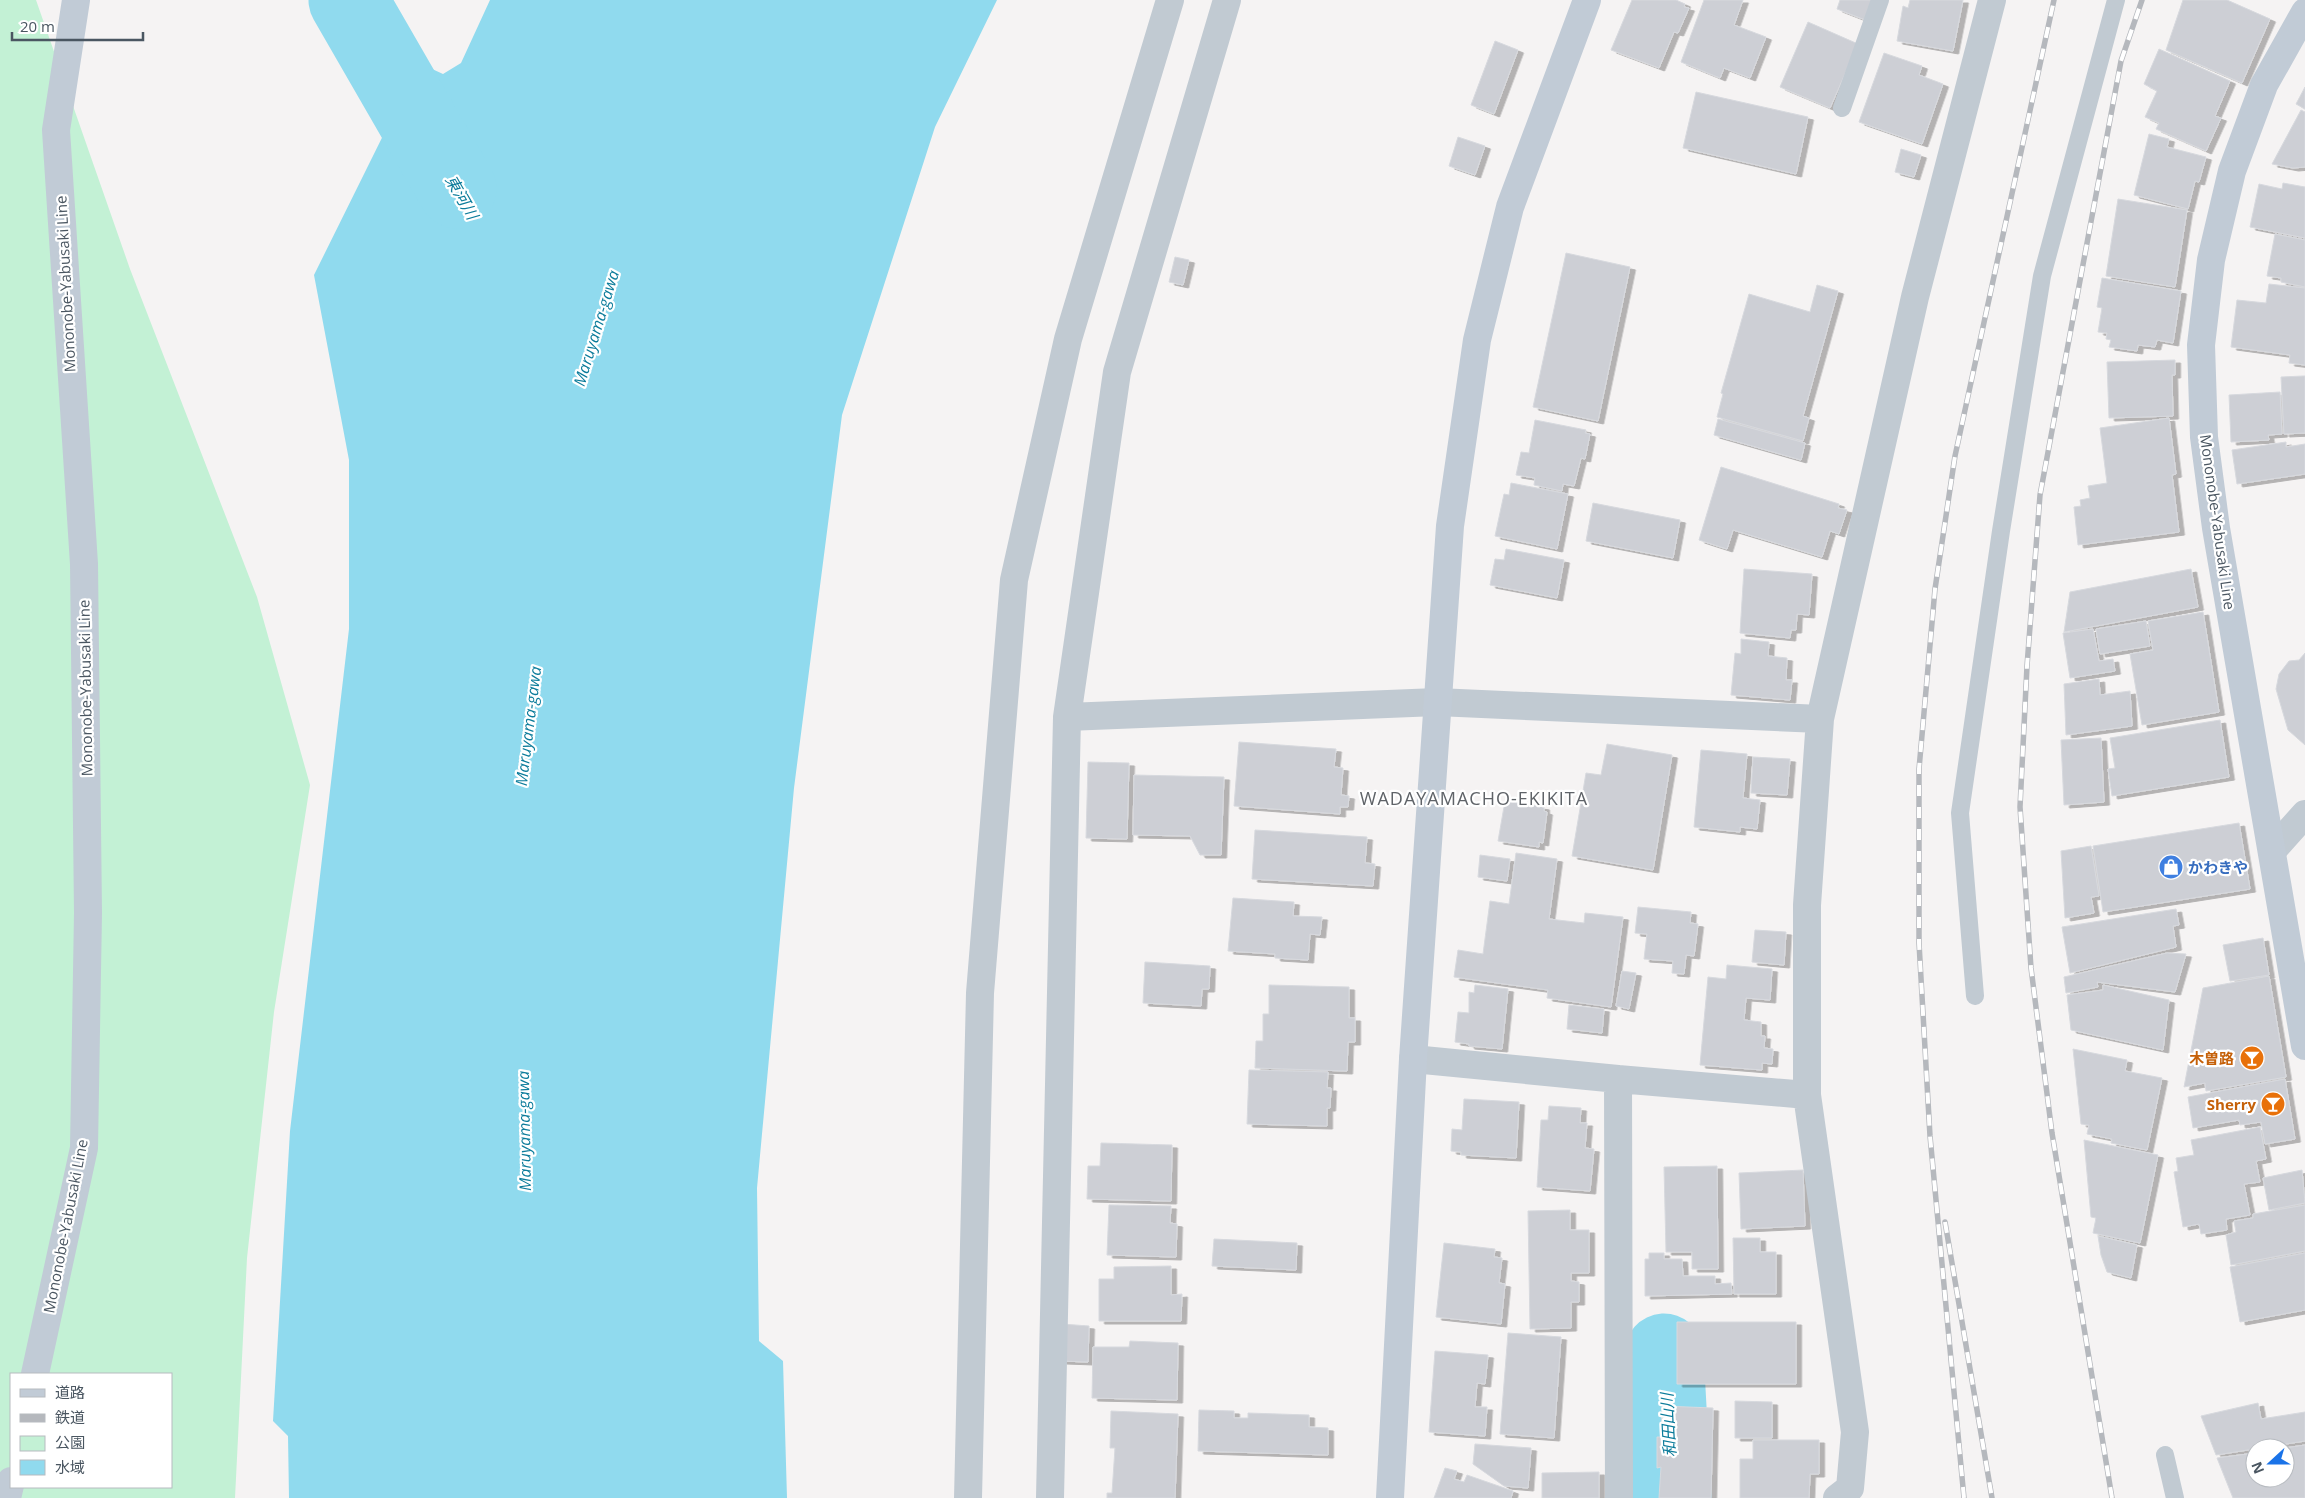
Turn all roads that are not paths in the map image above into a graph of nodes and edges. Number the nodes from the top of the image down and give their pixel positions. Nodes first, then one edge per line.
1 (76, 0) edge
2 (1170, 0) edge
3 (1227, 0) edge
4 (1587, 0) edge
5 (1880, 0) edge
6 (1992, 0) edge
7 (2116, 0) edge
8 (2305, 12) edge
9 (1842, 108) dead end
10 (1437, 702) junction
11 (1067, 717) junction
12 (1820, 719) junction
13 (2305, 814) edge
14 (2272, 851) junction
15 (1975, 996) dead end
16 (2305, 1046) edge
17 (1413, 1060) junction
18 (1618, 1079) junction
19 (1807, 1095) junction
20 (35, 1373) edge
21 (2165, 1455) dead end
22 (10, 1485) edge
23 (7, 1498) edge
24 (968, 1498) edge
25 (1050, 1498) edge
26 (1390, 1498) edge
27 (1619, 1498) edge
28 (1837, 1498) edge
29 (2175, 1498) edge

1 - 20 main road, Mononobe-Yabusaki Line
2 - 24 street
3 - 11 street
4 - 10 main road
5 - 9 lane
6 - 12 street
7 - 15 lane
8 - 14 main road, Mononobe-Yabusaki Line
10 - 11 street
10 - 12 street
10 - 17 main road
11 - 25 street
12 - 19 street
13 - 14 street
14 - 16 main road, Mononobe-Yabusaki Line
17 - 18 street
17 - 26 main road
18 - 19 street
18 - 27 street
19 - 28 street
21 - 29 lane
22 - 23 main road

